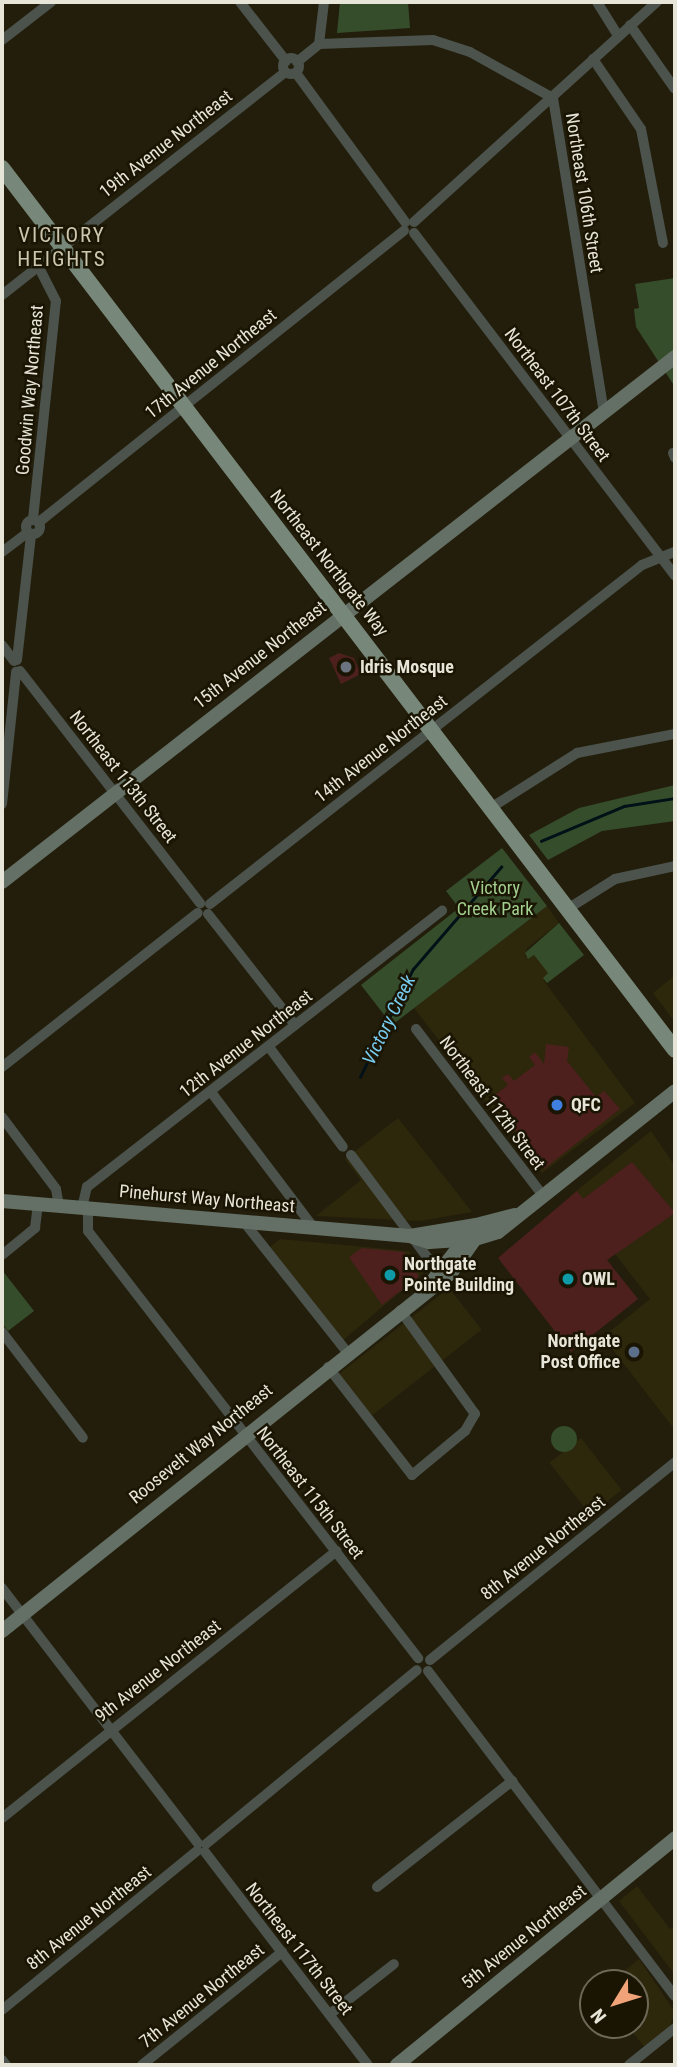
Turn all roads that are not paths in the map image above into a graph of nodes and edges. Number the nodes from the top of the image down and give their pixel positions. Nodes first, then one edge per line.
1 (51, 2) edge
2 (240, 2) edge
3 (324, 2) edge
4 (597, 2) edge
5 (657, 2) edge
6 (630, 26) junction
7 (618, 36) junction
8 (2, 40) edge
9 (320, 44) junction
10 (593, 59) junction
11 (291, 67) junction
12 (675, 89) edge
13 (553, 98) junction
14 (2, 168) edge
15 (409, 227) junction
16 (663, 243) dead end
17 (62, 247) junction
18 (38, 267) junction
19 (2, 295) edge
20 (675, 357) edge
21 (184, 406) junction
22 (604, 413) junction
23 (571, 438) junction
24 (36, 521) junction
25 (29, 535) junction
26 (2, 552) edge
27 (675, 552) edge
28 (661, 557) junction
29 (675, 576) edge
30 (344, 614) junction
31 (2, 645) edge
32 (17, 666) junction
33 (432, 729) junction
34 (675, 734) edge
35 (116, 792) junction
36 (2, 804) edge
37 (492, 807) junction
38 (675, 866) edge
39 (2, 882) edge
40 (204, 908) junction
41 (569, 908) junction
42 (442, 911) dead end
43 (295, 1025) junction
44 (416, 1029) dead end
45 (269, 1047) junction
46 (675, 1050) edge
47 (2, 1067) edge
48 (675, 1091) edge
49 (211, 1092) junction
50 (2, 1117) edge
51 (343, 1147) dead end
52 (351, 1155) dead end
53 (543, 1196) junction
54 (2, 1200) edge
55 (38, 1205) junction
56 (59, 1206) junction
57 (85, 1209) junction
58 (244, 1222) junction
59 (313, 1227) junction
60 (470, 1235) junction
61 (410, 1236) junction
62 (2, 1255) edge
63 (439, 1273) junction
64 (426, 1289) junction
65 (400, 1310) junction
66 (2, 1332) edge
67 (347, 1352) junction
68 (328, 1367) junction
69 (245, 1433) junction
70 (83, 1438) dead end
71 (675, 1462) edge
72 (336, 1551) junction
73 (2, 1588) edge
74 (22, 1615) junction
75 (2, 1632) edge
76 (418, 1658) junction
77 (430, 1660) junction
78 (417, 1670) junction
79 (428, 1671) junction
80 (112, 1728) junction
81 (512, 1781) junction
82 (2, 1818) edge
83 (675, 1838) edge
84 (202, 1847) junction
85 (377, 1887) dead end
86 (601, 1899) junction
87 (282, 1952) junction
88 (394, 1964) dead end
89 (675, 1996) edge
90 (2, 2010) edge
91 (330, 2014) junction
92 (675, 2028) edge
93 (2, 2060) edge
94 (6, 2065) edge
95 (142, 2065) edge
96 (368, 2065) edge
97 (397, 2065) edge
98 (629, 2065) edge

1 - 8 street
2 - 11 street, Northeast 107th Street
3 - 9 street
4 - 7 street
5 - 6 street, 17th Avenue Northeast
6 - 7 street, 17th Avenue Northeast
6 - 12 street
7 - 10 street, 17th Avenue Northeast
9 - 11 street, 19th Avenue Northeast
9 - 13 street, Northeast 106th Street
10 - 13 street, 17th Avenue Northeast
10 - 16 street
11 - 15 street, Northeast 107th Street
11 - 17 street, 19th Avenue Northeast
13 - 15 street, 17th Avenue Northeast
13 - 22 street, Northeast 106th Street
14 - 17 main road, Northeast Northgate Way
15 - 21 street, 17th Avenue Northeast
15 - 23 street, Northeast 107th Street
17 - 18 street, 19th Avenue Northeast
17 - 21 main road, Northeast Northgate Way
18 - 19 street, 19th Avenue Northeast
18 - 24 street, Goodwin Way Northeast
20 - 22 street, 15th Avenue Northeast
21 - 24 street, 17th Avenue Northeast
21 - 30 main road, Northeast Northgate Way
22 - 23 street, 15th Avenue Northeast
23 - 28 street, Northeast 107th Street
23 - 30 street, 15th Avenue Northeast
24 - 25 street
25 - 26 street
25 - 32 street
27 - 28 street, 14th Avenue Northeast
28 - 29 street, Northeast 107th Street
28 - 33 street, 14th Avenue Northeast
30 - 33 main road, Northeast Northgate Way
30 - 35 street, 15th Avenue Northeast
31 - 32 street, Northeast 113th Street
32 - 35 street, Northeast 113th Street
32 - 36 street
33 - 37 main road, Northeast Northgate Way
33 - 40 street, 14th Avenue Northeast
34 - 37 street
35 - 39 street, 15th Avenue Northeast
35 - 40 street, Northeast 113th Street
37 - 41 main road, Northeast Northgate Way
38 - 41 street
40 - 43 street, Northeast 113th Street
40 - 47 street, 14th Avenue Northeast
41 - 46 main road, Northeast Northgate Way
42 - 43 street, 12th Avenue Northeast
43 - 45 street, 12th Avenue Northeast
44 - 53 street, Northeast 112th Street
45 - 49 street, 12th Avenue Northeast
45 - 51 street
48 - 53 street
49 - 57 street, 12th Avenue Northeast
49 - 59 street
50 - 56 street
52 - 61 street
53 - 60 street
54 - 55 street, Pinehurst Way Northeast
55 - 56 street, Pinehurst Way Northeast
55 - 62 street
56 - 57 street, Pinehurst Way Northeast
57 - 58 street, Pinehurst Way Northeast
57 - 69 street, Northeast 115th Street
58 - 59 street, Pinehurst Way Northeast
58 - 67 street
59 - 61 street, Pinehurst Way Northeast
60 - 61 street, Pinehurst Way Northeast
60 - 61 street, Pinehurst Way Northeast
60 - 63 street, Roosevelt Way Northeast
60 - 64 street, Roosevelt Way Northeast
61 - 63 street
63 - 64 street, Roosevelt Way Northeast
64 - 65 street, Roosevelt Way Northeast
65 - 67 street, Roosevelt Way Northeast
65 - 68 street
66 - 70 street
67 - 68 street, Roosevelt Way Northeast
68 - 69 street, Roosevelt Way Northeast
69 - 72 street, Northeast 115th Street
69 - 74 street, Roosevelt Way Northeast
71 - 77 street, 8th Avenue Northeast
72 - 76 street, Northeast 115th Street
72 - 80 street, 9th Avenue Northeast
73 - 74 street, Northeast 117th Street
74 - 75 street, Roosevelt Way Northeast
74 - 80 street, Northeast 117th Street
76 - 77 street
76 - 78 street
77 - 79 street
78 - 79 street
78 - 84 street, 8th Avenue Northeast
79 - 81 street
80 - 82 street, 9th Avenue Northeast
80 - 84 street, Northeast 117th Street
81 - 85 street
81 - 86 street
83 - 86 street, 5th Avenue Northeast
84 - 87 street, Northeast 117th Street
84 - 90 street, 8th Avenue Northeast
86 - 89 street
86 - 97 street, 5th Avenue Northeast
87 - 91 street, Northeast 117th Street
87 - 95 street, 7th Avenue Northeast
88 - 91 street
91 - 96 street, Northeast 117th Street
92 - 98 street
93 - 94 street

